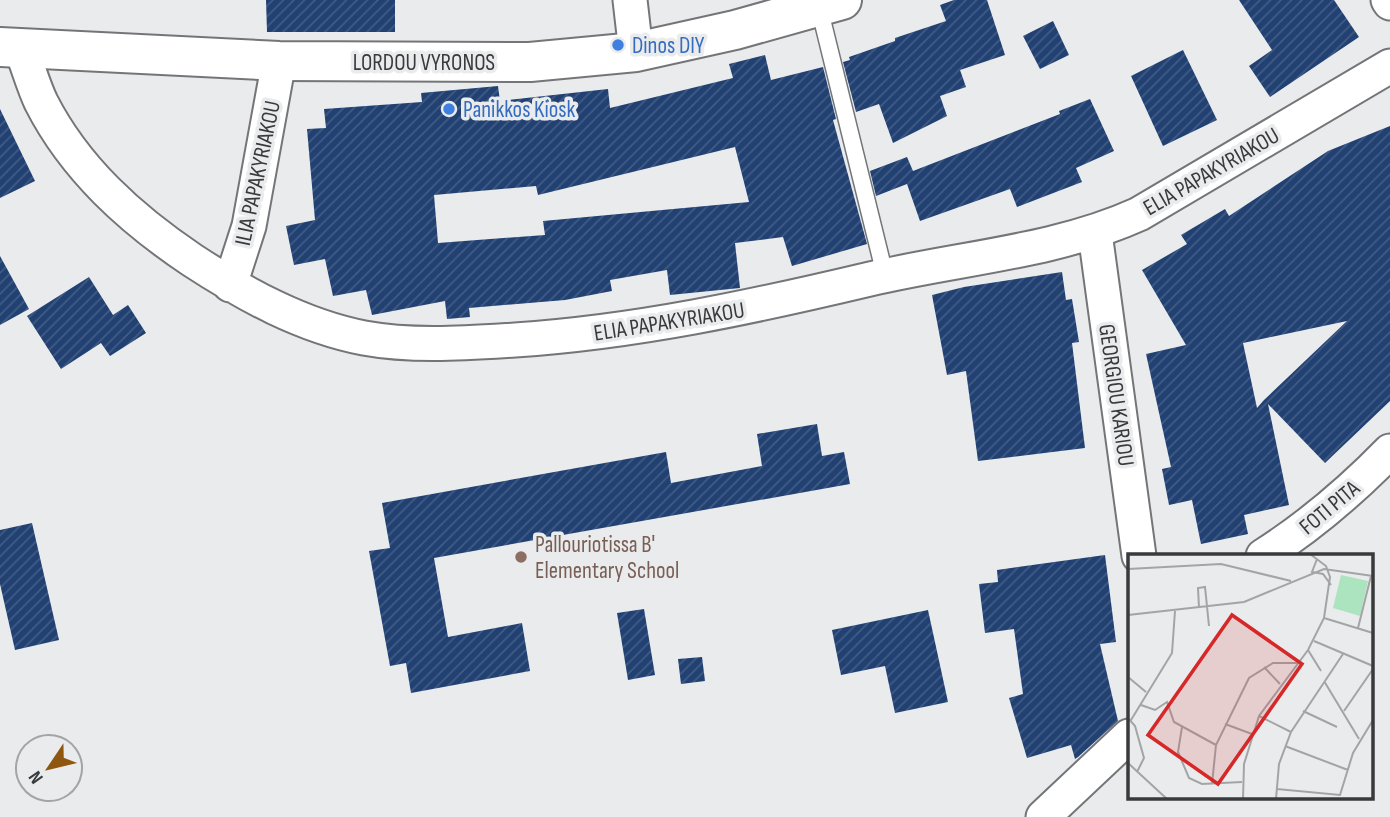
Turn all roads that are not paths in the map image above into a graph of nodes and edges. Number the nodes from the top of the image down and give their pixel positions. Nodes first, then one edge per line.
1 (630, 0) edge
2 (831, 4) edge
3 (10, 48) edge
4 (636, 52) junction
5 (279, 61) junction
6 (1390, 66) edge
7 (1095, 233) junction
8 (885, 275) junction
9 (230, 285) junction
10 (1390, 451) edge
11 (1139, 554) edge
12 (1266, 554) edge
13 (1128, 737) edge
14 (1043, 817) edge

1 - 4 street
2 - 4 street, LORDOU VYRONOS
2 - 8 lane
3 - 5 street, LORDOU VYRONOS
3 - 9 street, ELIA PAPAKYRIAKOU
4 - 5 street, LORDOU VYRONOS
5 - 9 street, ILIA PAPAKYRIAKOU
6 - 7 street, ELIA PAPAKYRIAKOU
7 - 8 street, ELIA PAPAKYRIAKOU
7 - 11 street, GEORGIOU KARIOU
8 - 9 street, ELIA PAPAKYRIAKOU
10 - 12 street, FOTI PITA
13 - 14 street

